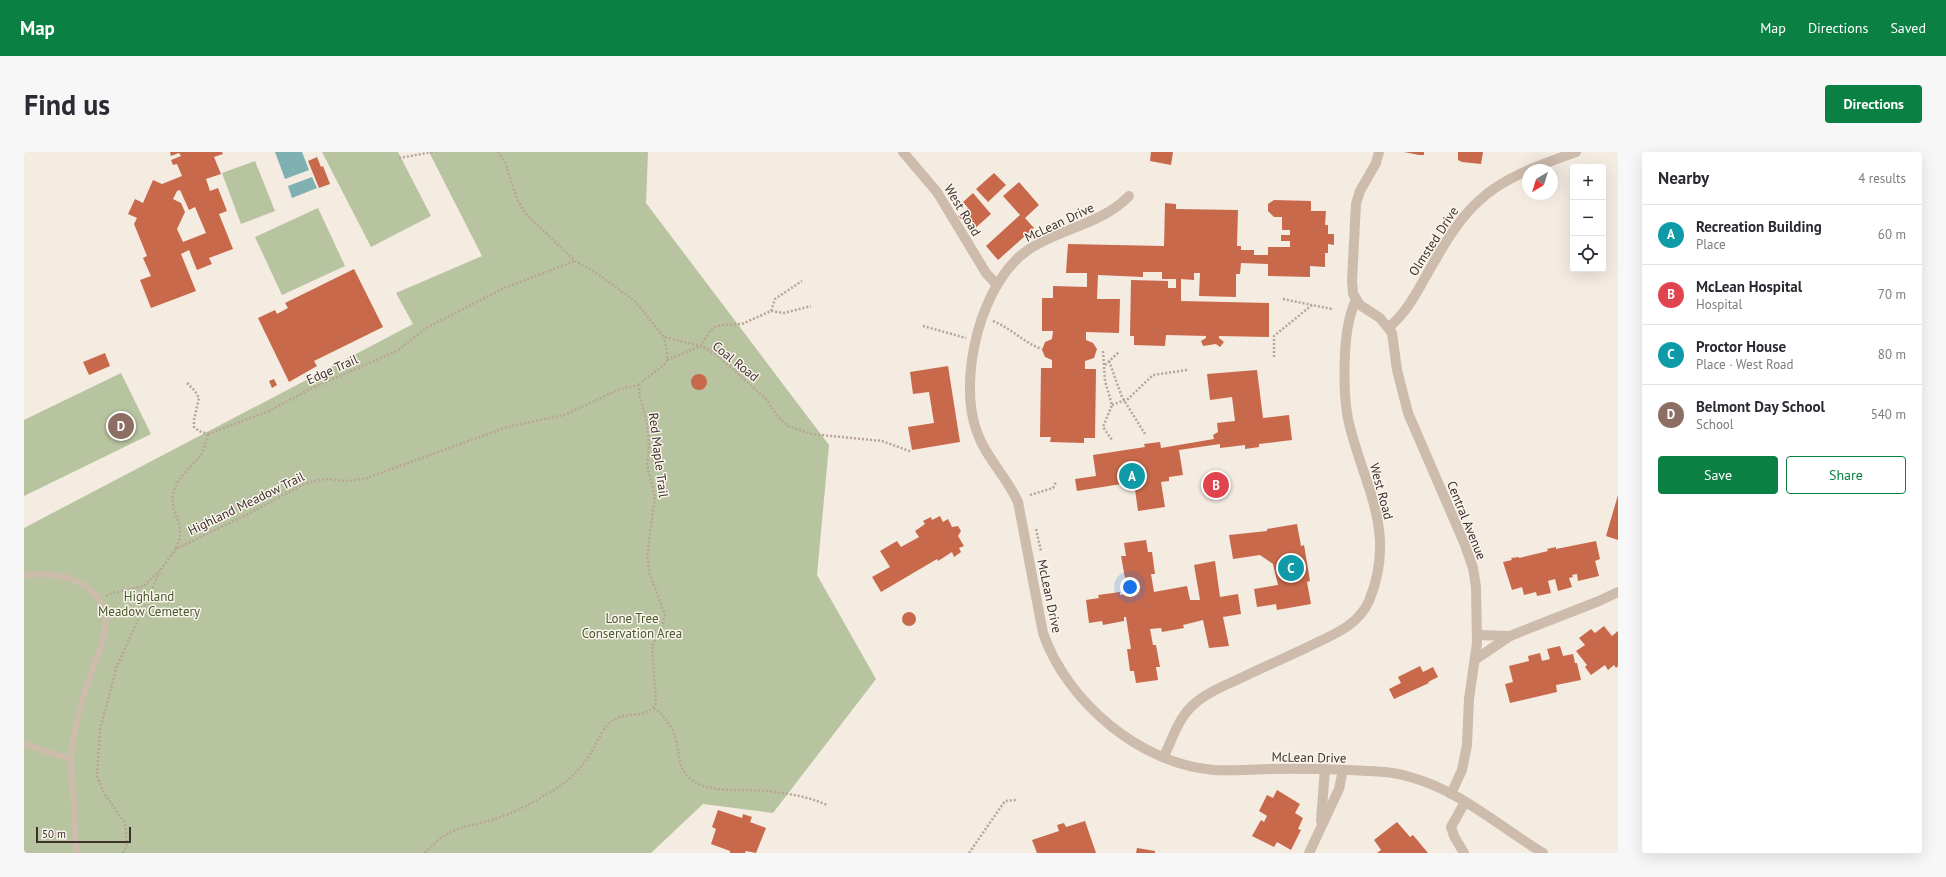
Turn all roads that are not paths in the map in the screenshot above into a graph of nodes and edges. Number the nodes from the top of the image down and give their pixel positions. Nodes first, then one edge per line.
1 (903, 152) edge
2 (1379, 152) edge
3 (1576, 152) edge
4 (1129, 196) dead end
5 (997, 284) junction
6 (1356, 300) junction
7 (1389, 327) junction
8 (24, 575) edge
9 (1618, 592) edge
10 (1478, 635) junction
11 (1510, 636) junction
12 (1476, 659) junction
13 (24, 744) edge
14 (1164, 756) junction
15 (71, 759) junction
16 (1325, 769) junction
17 (1343, 770) junction
18 (1451, 794) junction
19 (1465, 802) junction
20 (1320, 828) junction
21 (77, 853) edge
22 (1309, 853) edge
23 (1464, 853) edge
24 (1543, 853) edge

1 - 5 street, West Road
2 - 6 street
3 - 7 street, Olmsted Drive
4 - 5 street, McLean Drive
5 - 14 street, McLean Drive
6 - 7 street
6 - 14 street, West Road
7 - 10 street, Central Avenue
8 - 15 lane
9 - 11 street
10 - 11 street
10 - 12 street, Central Avenue
11 - 12 street
12 - 18 street, Central Avenue
13 - 15 lane
14 - 16 street, McLean Drive
15 - 21 lane
16 - 17 street, McLean Drive
16 - 20 street
17 - 18 street, McLean Drive
17 - 20 street
18 - 19 street, McLean Drive
19 - 23 street
19 - 24 street, McLean Drive
20 - 22 street

